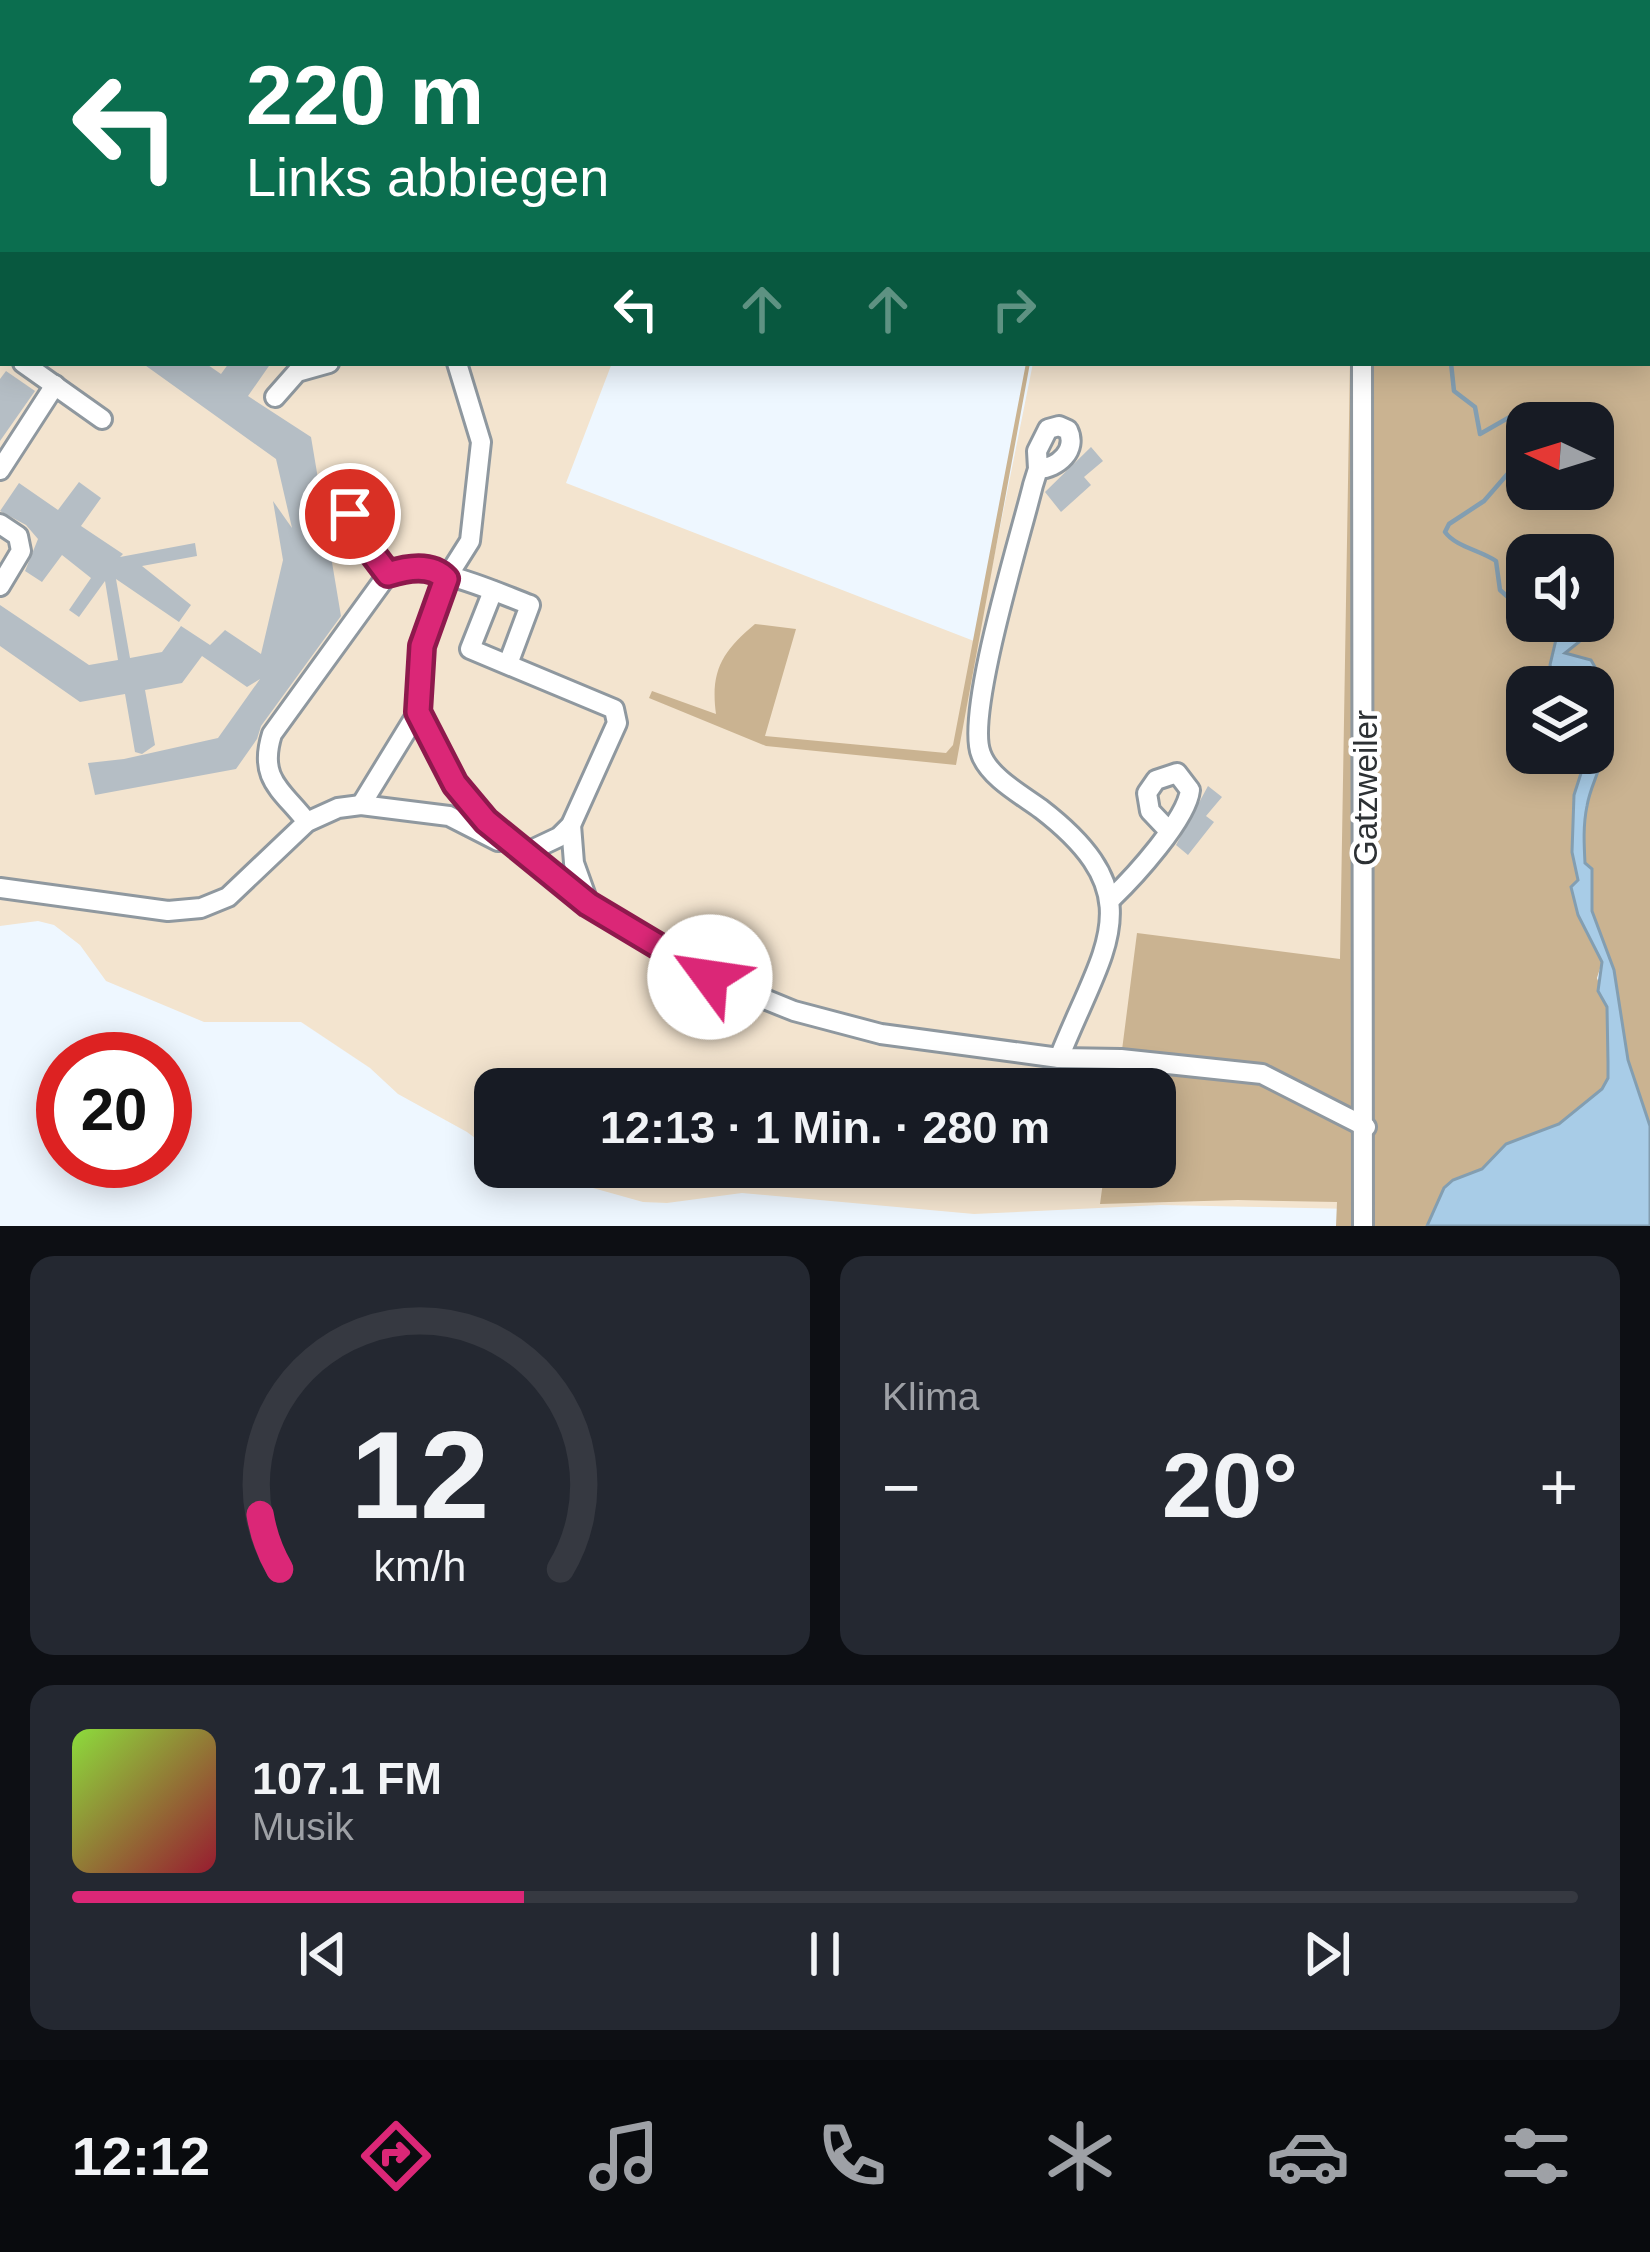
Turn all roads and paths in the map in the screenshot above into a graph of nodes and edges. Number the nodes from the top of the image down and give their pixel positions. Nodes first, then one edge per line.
1 (26, 366) edge
2 (318, 366) edge
3 (458, 366) edge
4 (1362, 366) edge
5 (55, 385) junction
6 (275, 397) dead end
7 (102, 418) dead end
8 (0, 470) edge
9 (1038, 470) dead end
10 (350, 514) dead end
11 (0, 524) edge
12 (388, 574) junction
13 (446, 579) junction
14 (0, 586) edge
15 (493, 591) junction
16 (508, 664) junction
17 (418, 712) junction
18 (361, 805) junction
19 (307, 822) junction
20 (572, 825) junction
21 (1168, 830) dead end
22 (523, 854) junction
23 (0, 888) edge
24 (1112, 898) junction
25 (588, 904) junction
26 (1059, 1058) junction
27 (1366, 1127) junction
28 (1364, 1219) edge

1 - 5 street
2 - 6 street
3 - 13 street
4 - 27 street, Gatzweiler
5 - 7 street
5 - 8 street
9 - 24 street
10 - 12 street
11 - 14 street
12 - 13 street
12 - 19 street
13 - 15 street
13 - 17 street
15 - 16 street
15 - 16 street
16 - 20 street
17 - 18 street
17 - 22 street
18 - 19 street
18 - 22 street
19 - 23 street
20 - 22 street
20 - 25 street
21 - 24 street
22 - 25 street
24 - 26 street
25 - 26 street
26 - 27 street
27 - 28 street, Gatzweiler

